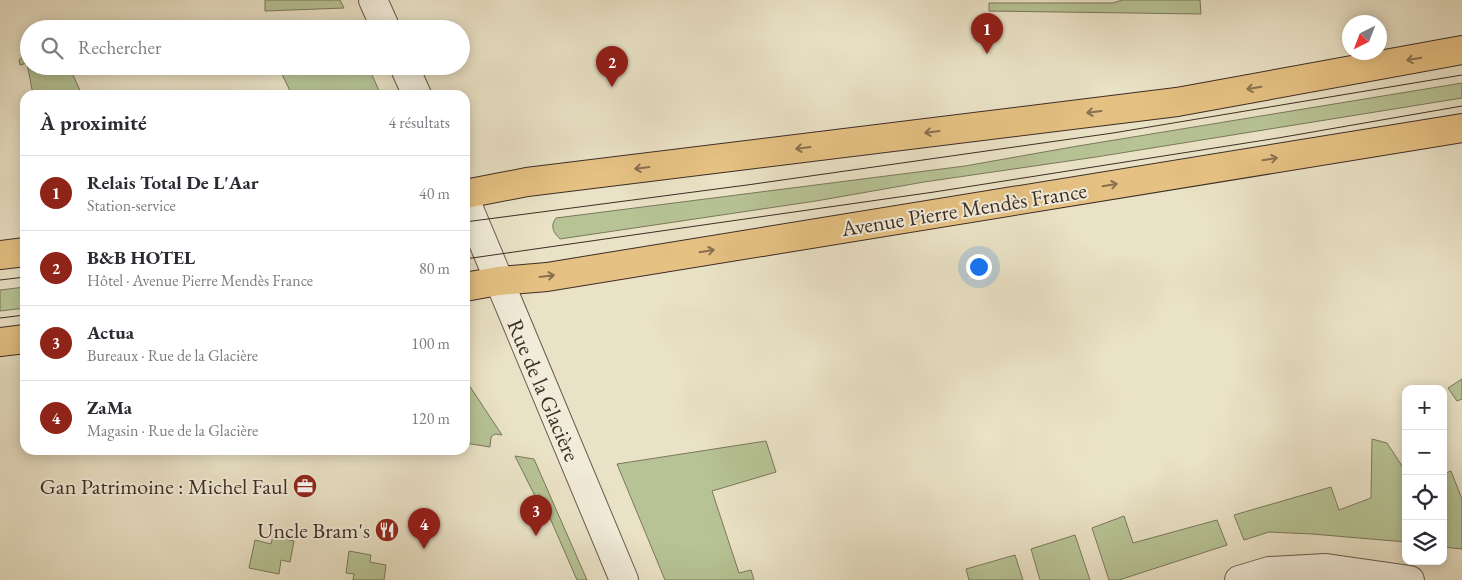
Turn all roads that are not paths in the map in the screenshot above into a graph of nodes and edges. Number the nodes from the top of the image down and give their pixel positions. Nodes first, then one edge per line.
1 (373, 0) edge
2 (382, 20) edge
3 (1462, 50) edge
4 (408, 75) edge
5 (415, 90) edge
6 (1462, 128) edge
7 (470, 193) edge
8 (470, 211) edge
9 (20, 253) edge
10 (0, 255) edge
11 (498, 281) junction
12 (470, 286) edge
13 (20, 340) edge
14 (0, 342) edge
15 (624, 580) edge
16 (1239, 580) edge
17 (1410, 580) edge

1 - 2 street
3 -> 7 main road
4 - 5 street
11 -> 6 main road, Avenue Pierre Mendès France
8 - 11 street, Rue de la Glacière
9 - 10 main road
11 - 12 main road, Avenue Pierre Mendès France
11 - 15 street, Rue de la Glacière
13 - 14 main road
16 - 17 street

